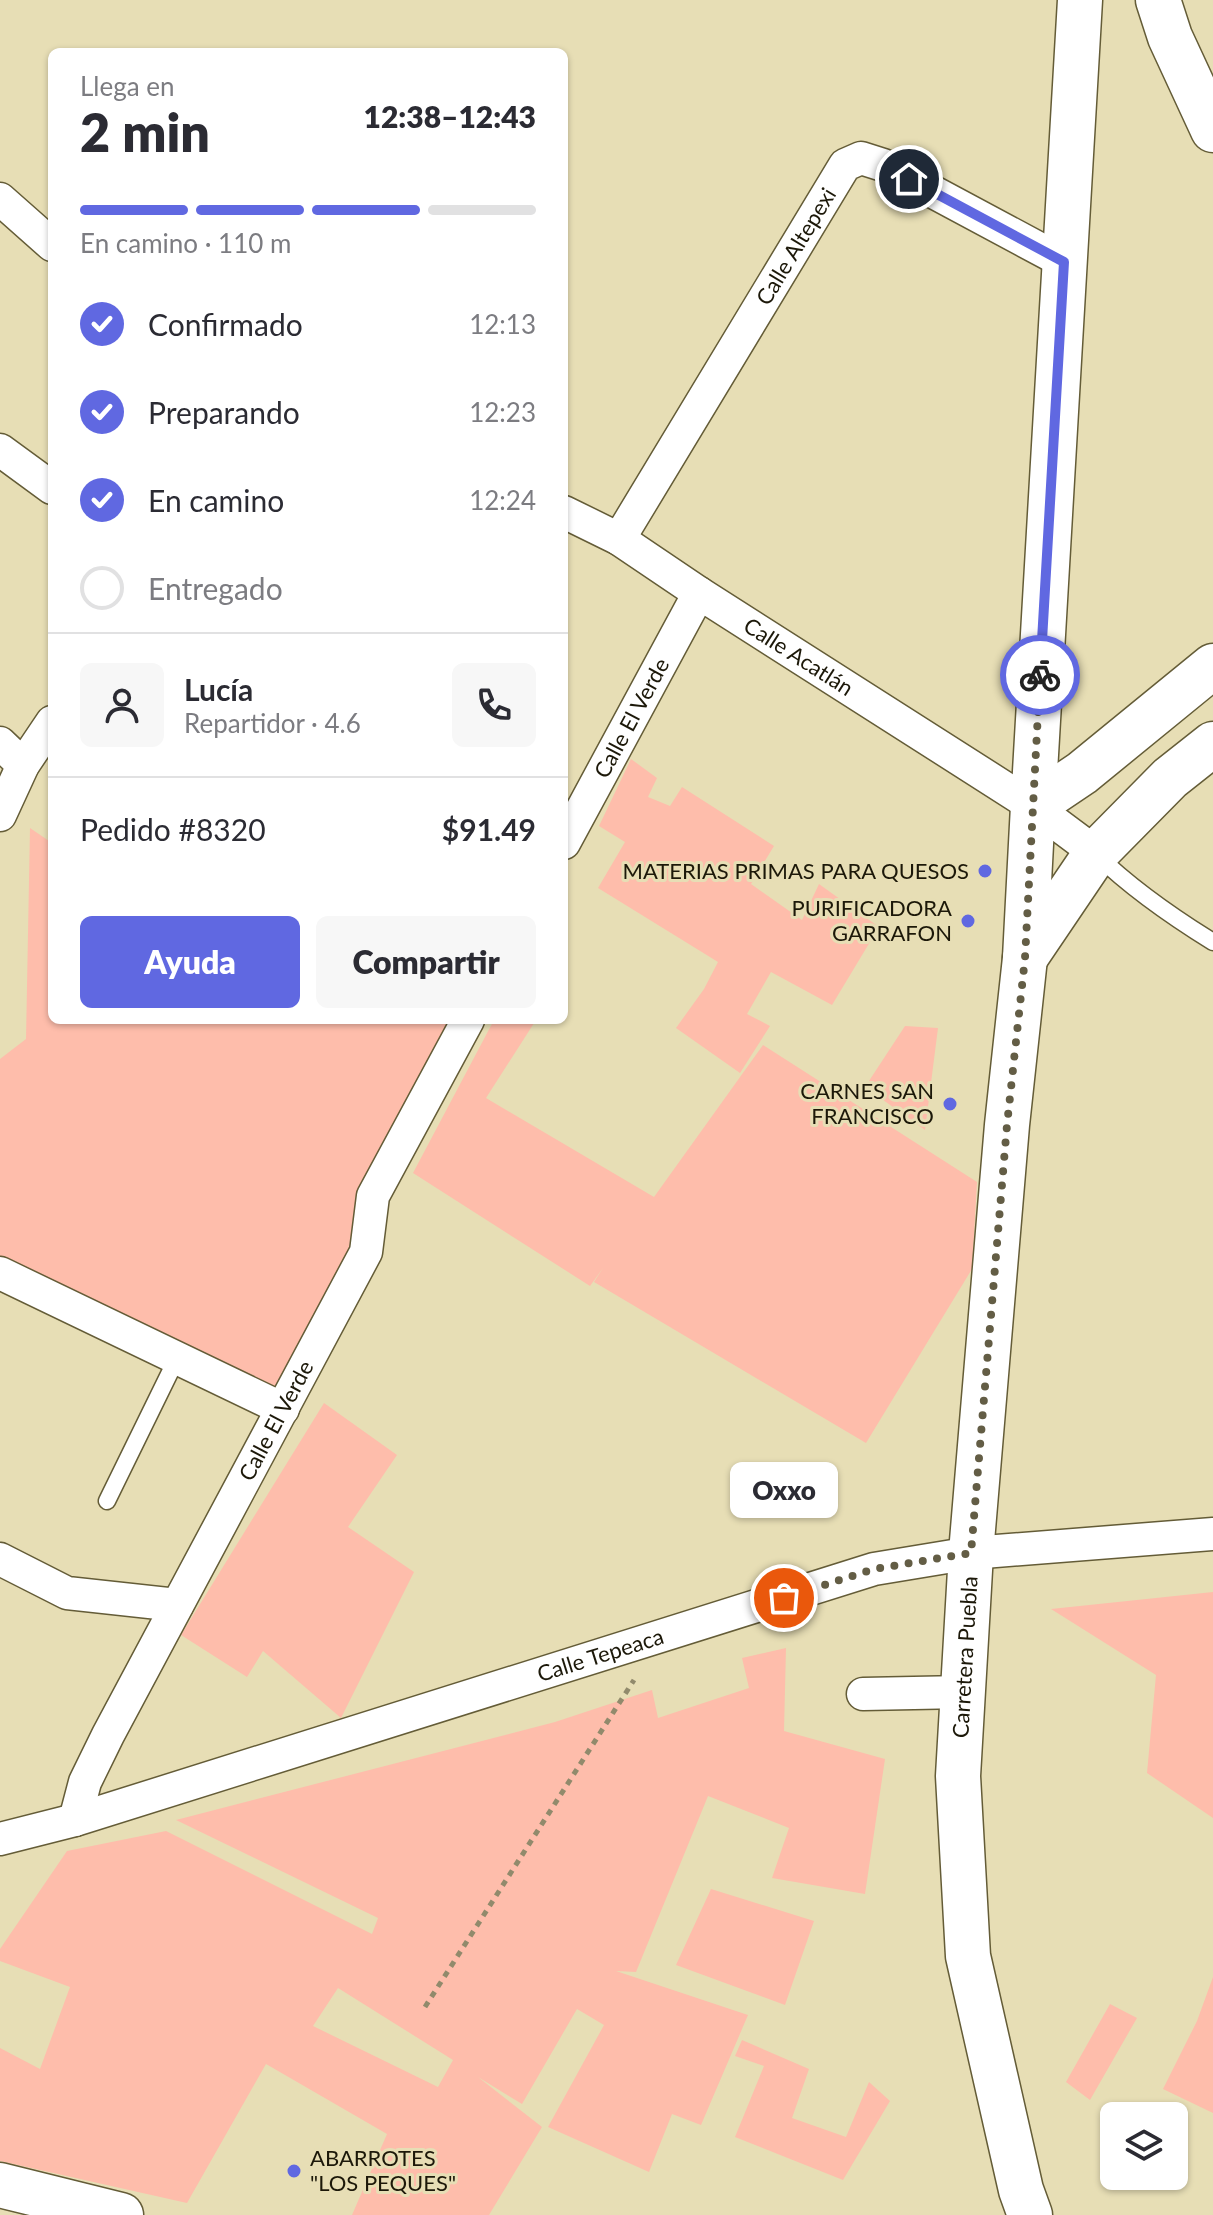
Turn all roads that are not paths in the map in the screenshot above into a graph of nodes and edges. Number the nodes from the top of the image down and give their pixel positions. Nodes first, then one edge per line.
1 (1158, 0) edge
2 (1077, 9) edge
3 (1213, 130) edge
4 (0, 199) edge
5 (48, 241) edge
6 (1064, 262) junction
7 (0, 450) edge
8 (48, 485) edge
9 (568, 514) edge
10 (619, 539) junction
11 (699, 593) junction
12 (1213, 666) edge
13 (48, 725) edge
14 (1213, 744) edge
15 (11, 754) edge
16 (1033, 806) junction
17 (0, 815) edge
18 (568, 836) edge
19 (1096, 853) junction
20 (1213, 942) edge
21 (1025, 958) junction
22 (466, 1024) edge
23 (0, 1273) edge
24 (177, 1358) junction
25 (283, 1409) junction
26 (107, 1501) dead end
27 (1213, 1534) edge
28 (971, 1553) junction
29 (0, 1559) edge
30 (177, 1605) junction
31 (964, 1692) junction
32 (863, 1694) dead end
33 (75, 1820) junction
34 (0, 1839) edge
35 (0, 2185) edge
36 (121, 2215) edge
37 (1030, 2215) edge

1 - 3 main road
2 - 6 main road, Carretera Puebla
4 - 5 street
6 - 10 street, Calle Altepexi
6 - 16 main road, Carretera Puebla
7 - 8 street
9 - 10 street, Calle Acatlán
10 - 11 street, Calle Acatlán
11 - 16 street, Calle Acatlán
11 - 18 street, Calle El Verde
12 - 16 main road
13 - 15 street
14 - 19 main road
15 - 17 street
16 - 19 street, Calle Acatlán
16 - 21 main road, Carretera Puebla
19 - 20 lane
19 - 21 main road
21 - 28 main road, Carretera Puebla
22 - 25 street, Calle El Verde
23 - 24 street
24 - 25 street
24 - 26 lane
25 - 30 street, Calle El Verde
27 - 28 street, Calle Tepeaca
28 - 31 main road, Carretera Puebla
28 - 33 street, Calle Tepeaca
29 - 30 street
30 - 33 street, Calle El Verde
31 - 32 street
31 - 37 main road, Carretera Puebla
33 - 34 street, Calle Tepeaca
35 - 36 main road

